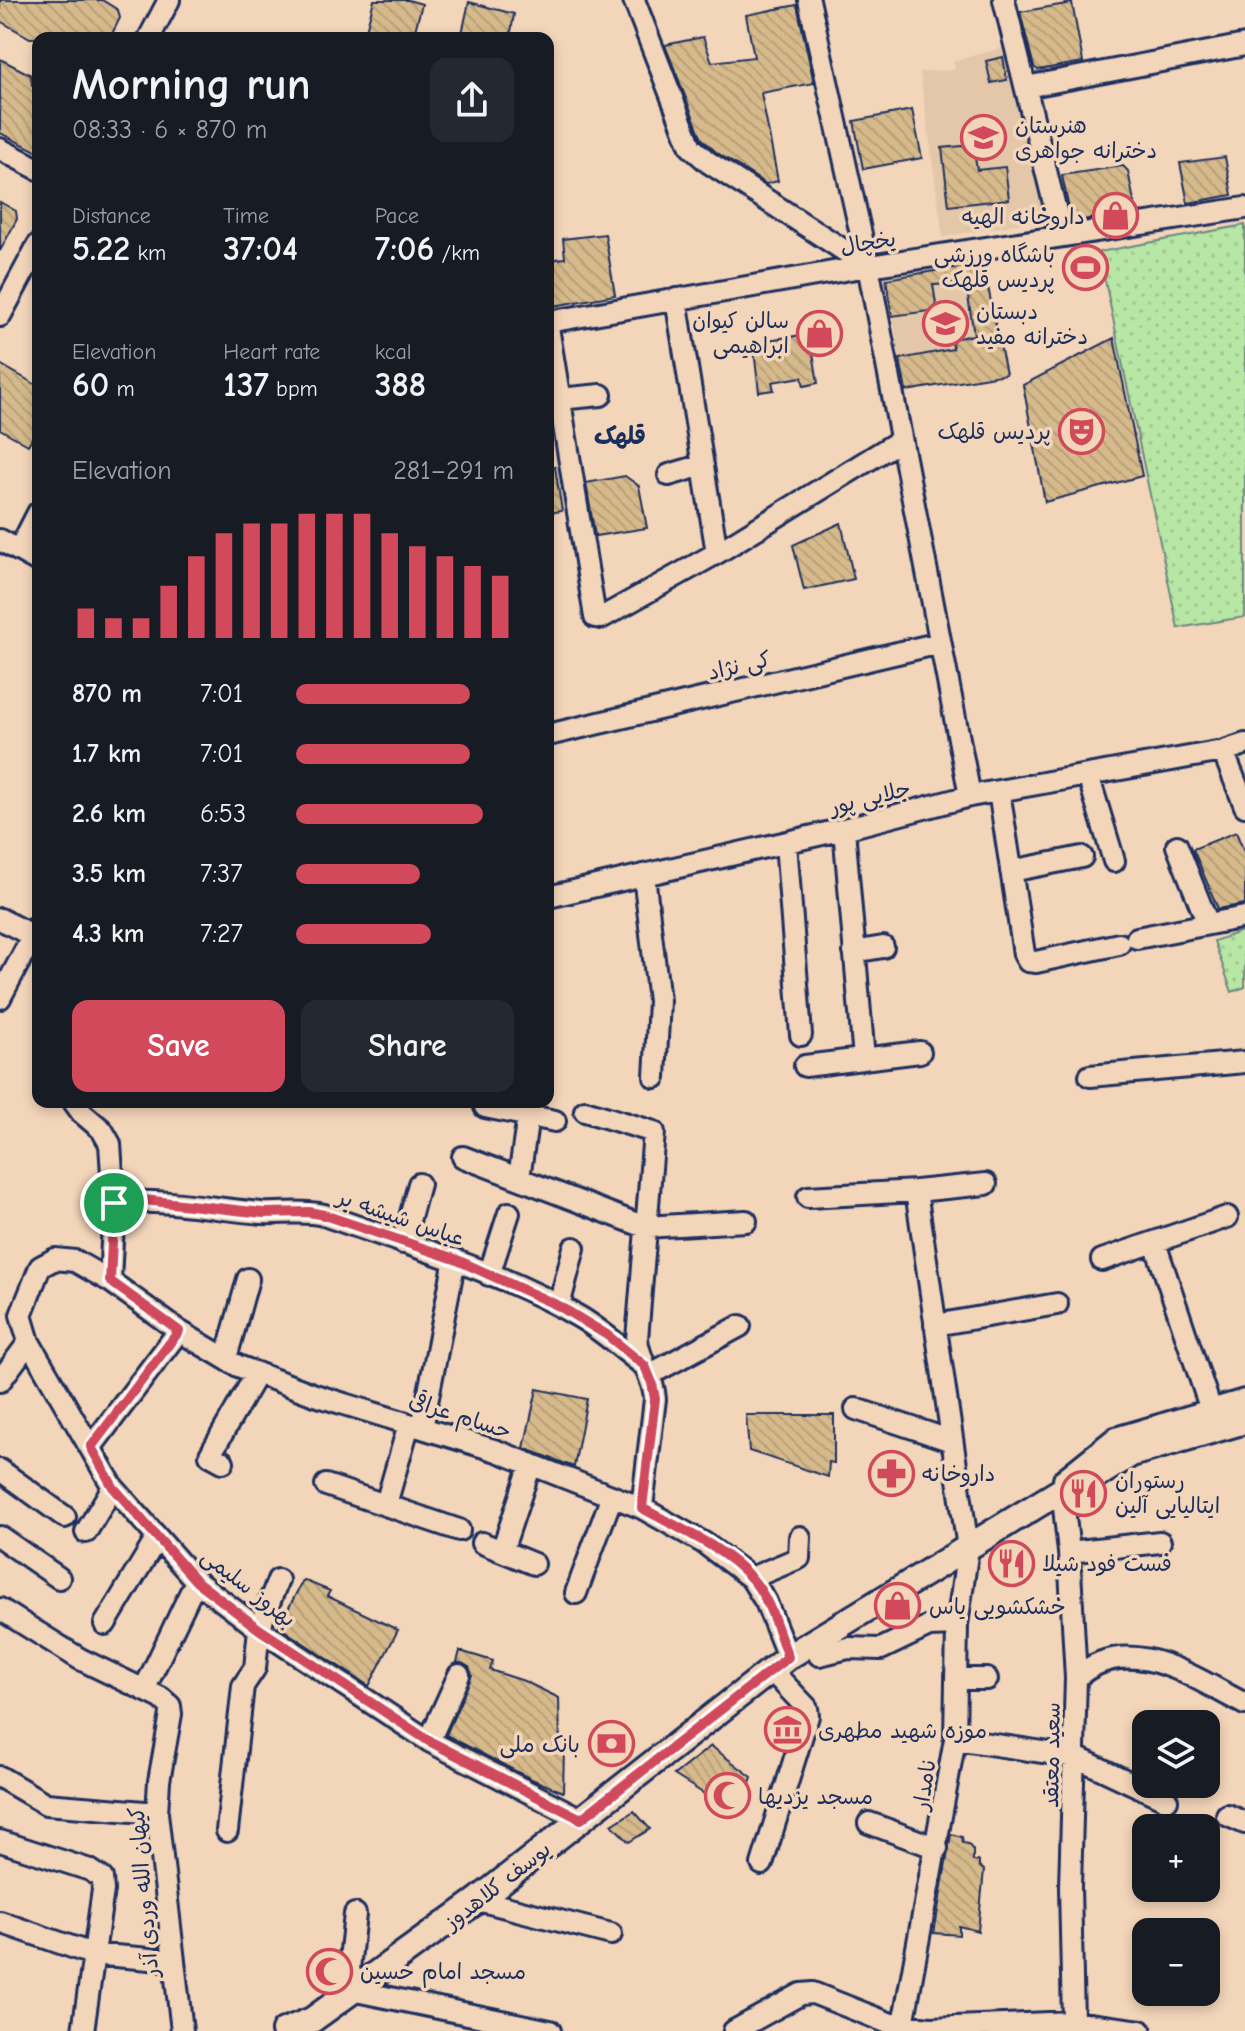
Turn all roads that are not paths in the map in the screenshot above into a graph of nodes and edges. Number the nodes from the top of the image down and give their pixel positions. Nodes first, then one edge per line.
1 (169, 0) edge
2 (634, 0) edge
3 (809, 0) edge
4 (1004, 0) edge
5 (152, 32) edge
6 (1245, 45) edge
7 (1026, 87) junction
8 (0, 149) edge
9 (32, 166) edge
10 (1245, 208) edge
11 (1062, 236) junction
12 (32, 256) edge
13 (868, 266) junction
14 (676, 299) junction
15 (0, 316) edge
16 (554, 323) edge
17 (554, 365) edge
18 (601, 395) dead end
19 (559, 399) junction
20 (901, 440) junction
21 (703, 465) junction
22 (669, 475) dead end
23 (32, 525) edge
24 (0, 540) edge
25 (19, 550) junction
26 (717, 553) junction
27 (32, 558) edge
28 (940, 643) junction
29 (554, 734) edge
30 (1245, 744) edge
31 (1213, 753) junction
32 (1088, 775) junction
33 (999, 791) junction
34 (970, 796) junction
35 (1245, 806) edge
36 (844, 829) junction
37 (786, 843) junction
38 (1177, 846) dead end
39 (1082, 857) dead end
40 (1114, 861) dead end
41 (1011, 871) junction
42 (644, 875) junction
43 (554, 896) edge
44 (1245, 917) edge
45 (0, 919) edge
46 (1208, 924) junction
47 (32, 931) edge
48 (32, 939) edge
49 (883, 947) dead end
50 (854, 952) junction
51 (0, 998) edge
52 (801, 1035) dead end
53 (920, 1052) dead end
54 (864, 1059) junction
55 (1245, 1062) edge
56 (805, 1066) dead end
57 (1090, 1076) dead end
58 (655, 1077) dead end
59 (78, 1108) edge
60 (490, 1108) edge
61 (585, 1111) dead end
62 (528, 1116) junction
63 (555, 1121) dead end
64 (463, 1157) dead end
65 (519, 1178) junction
66 (419, 1184) dead end
67 (986, 1184) dead end
68 (916, 1191) junction
69 (808, 1197) dead end
70 (114, 1203) junction
71 (509, 1213) dead end
72 (1227, 1217) dead end
73 (746, 1221) dead end
74 (645, 1227) junction
75 (403, 1243) junction
76 (1155, 1243) junction
77 (574, 1248) dead end
78 (455, 1259) junction
79 (1102, 1260) dead end
80 (489, 1275) junction
81 (248, 1279) dead end
82 (110, 1281) junction
83 (1057, 1304) dead end
84 (23, 1306) junction
85 (559, 1306) junction
86 (0, 1319) edge
87 (935, 1325) junction
88 (740, 1326) dead end
89 (179, 1331) junction
90 (29, 1342) junction
91 (226, 1358) junction
92 (647, 1370) junction
93 (257, 1373) junction
94 (0, 1381) edge
95 (1245, 1402) edge
96 (856, 1409) dead end
97 (1214, 1421) junction
98 (1245, 1421) edge
99 (415, 1426) junction
100 (952, 1441) junction
101 (91, 1447) junction
102 (223, 1462) dead end
103 (531, 1464) junction
104 (0, 1470) edge
105 (326, 1485) dead end
106 (113, 1487) junction
107 (1062, 1490) junction
108 (612, 1496) junction
109 (386, 1504) junction
110 (642, 1508) junction
111 (65, 1517) dead end
112 (459, 1530) dead end
113 (86, 1532) dead end
114 (0, 1537) edge
115 (800, 1537) dead end
116 (157, 1538) junction
117 (1160, 1542) dead end
118 (482, 1543) dead end
119 (968, 1548) junction
120 (502, 1551) junction
121 (1069, 1552) junction
122 (534, 1564) dead end
123 (59, 1578) dead end
124 (751, 1578) junction
125 (278, 1580) dead end
126 (196, 1581) junction
127 (576, 1593) dead end
128 (0, 1609) edge
129 (105, 1624) dead end
130 (957, 1625) junction
131 (259, 1629) junction
132 (819, 1655) dead end
133 (780, 1664) junction
134 (459, 1675) dead end
135 (1076, 1678) junction
136 (956, 1679) junction
137 (987, 1679) dead end
138 (144, 1690) junction
139 (1245, 1704) edge
140 (955, 1739) junction
141 (429, 1741) junction
142 (1076, 1757) junction
143 (0, 1777) edge
144 (1167, 1800) dead end
145 (157, 1813) junction
146 (581, 1819) junction
147 (869, 1823) dead end
148 (227, 1831) dead end
149 (0, 1841) edge
150 (937, 1848) junction
151 (762, 1864) dead end
152 (478, 1900) junction
153 (355, 1914) dead end
154 (0, 1922) edge
155 (611, 1934) dead end
156 (92, 1954) junction
157 (173, 1961) junction
158 (356, 1991) junction
159 (494, 2025) edge
160 (1078, 2025) edge
161 (312, 2026) edge
162 (894, 2027) edge
163 (83, 2031) edge
164 (182, 2031) edge
165 (284, 2031) edge
166 (550, 2031) edge
167 (734, 2031) edge
168 (1141, 2031) edge

1 - 5 street
2 - 13 street
3 - 13 street
4 - 7 street
6 - 7 street
7 - 11 street
8 - 9 street
10 - 11 street, یخچال
11 - 13 street, یخچال
12 - 15 street
13 - 14 street, یخچال
13 - 20 street
14 - 16 street, یخچال
14 - 21 street
17 - 19 street
18 - 19 street
19 - 26 street
20 - 26 street
20 - 28 street
21 - 22 street
21 - 26 street
23 - 25 street
24 - 25 street
25 - 27 street
28 - 29 street, کی نژاد
28 - 34 street
30 - 31 street, جلایی پور
31 - 32 street, جلایی پور
31 - 35 street
32 - 33 street, جلایی پور
32 - 40 street
33 - 34 street, جلایی پور
33 - 41 street
34 - 36 street, جلایی پور
36 - 37 street, جلایی پور
36 - 50 street
37 - 42 street, جلایی پور
37 - 52 street
38 - 46 street
39 - 41 street
41 - 46 street
42 - 43 street, جلایی پور
42 - 58 street
44 - 46 street
45 - 47 street
48 - 51 street
49 - 50 street
50 - 54 street
53 - 54 street
54 - 56 street
55 - 57 street
59 - 70 street
60 - 62 street
61 - 74 street
62 - 63 street
62 - 65 street
64 - 65 street
65 - 74 street
66 - 75 street
67 - 68 street
68 - 69 street
68 - 87 street, نامدار
70 - 75 street, عباس شیشه بر
70 - 82 street
71 - 80 street
72 - 76 street
73 - 74 street
74 - 92 street
75 - 78 street, عباس شیشه بر
76 - 79 street
76 - 97 street
77 - 85 street
78 - 80 street, عباس شیشه بر
78 - 99 street
80 - 85 street, عباس شیشه بر
81 - 91 street
82 - 84 street, حسام عراقی
82 - 89 street, حسام عراقی
83 - 87 street
84 - 86 street
84 - 90 street, بهروز سلیمی
85 - 92 street, عباس شیشه بر
87 - 100 street, نامدار
88 - 92 street
89 - 91 street, حسام عراقی
89 - 101 street
90 - 94 street
90 - 101 street, بهروز سلیمی
91 - 93 street, حسام عراقی
92 - 110 street
93 - 99 street, حسام عراقی
93 - 102 street
95 - 97 main road, یوسف کلاهدوز
96 - 100 street
97 - 98 main road, یوسف کلاهدوز
97 - 107 main road, یوسف کلاهدوز
99 - 103 street, حسام عراقی
99 - 109 street
100 - 119 street, نامدار
101 - 106 street, بهروز سلیمی
103 - 108 street, حسام عراقی
103 - 120 street
104 - 111 street
105 - 109 street
106 - 113 street
106 - 116 street, بهروز سلیمی
107 - 119 main road, یوسف کلاهدوز
107 - 121 street, سعید معتقد
108 - 110 street, حسام عراقی
108 - 127 street
109 - 112 street
110 - 124 street, حسام عراقی
114 - 123 street
115 - 124 street
116 - 126 street, بهروز سلیمی
116 - 129 street
117 - 121 street
118 - 120 street
119 - 130 street, نامدار
119 - 133 main road, یوسف کلاهدوز
120 - 122 street
121 - 135 street, سعید معتقد
124 - 133 street, حسام عراقی
125 - 131 street
126 - 131 street, بهروز سلیمی
126 - 138 street
128 - 138 street, کیهان الله وردی آذر
130 - 132 street
130 - 136 street, نامدار
131 - 141 street, بهروز سلیمی
131 - 148 street
133 - 146 main road, یوسف کلاهدوز
133 - 151 street
134 - 141 street
135 - 139 street
135 - 142 street, سعید معتقد
136 - 137 street
136 - 140 street, نامدار
138 - 145 street, کیهان الله وردی آذر
140 - 142 street
140 - 150 street, نامدار
141 - 146 street, بهروز سلیمی
142 - 144 street
142 - 160 street, سعید معتقد
143 - 145 street
145 - 157 street, کیهان الله وردی آذر
146 - 152 main road, یوسف کلاهدوز
147 - 150 street
149 - 156 street
150 - 162 street, نامدار
152 - 155 street
152 - 158 main road, یوسف کلاهدوز
153 - 158 street
154 - 156 street
156 - 157 street
156 - 163 street
157 - 164 street, کیهان الله وردی آذر
158 - 159 street
158 - 161 main road, یوسف کلاهدوز
159 - 166 street
160 - 162 street
160 - 168 street
161 - 165 main road, یوسف کلاهدوز
162 - 167 street

